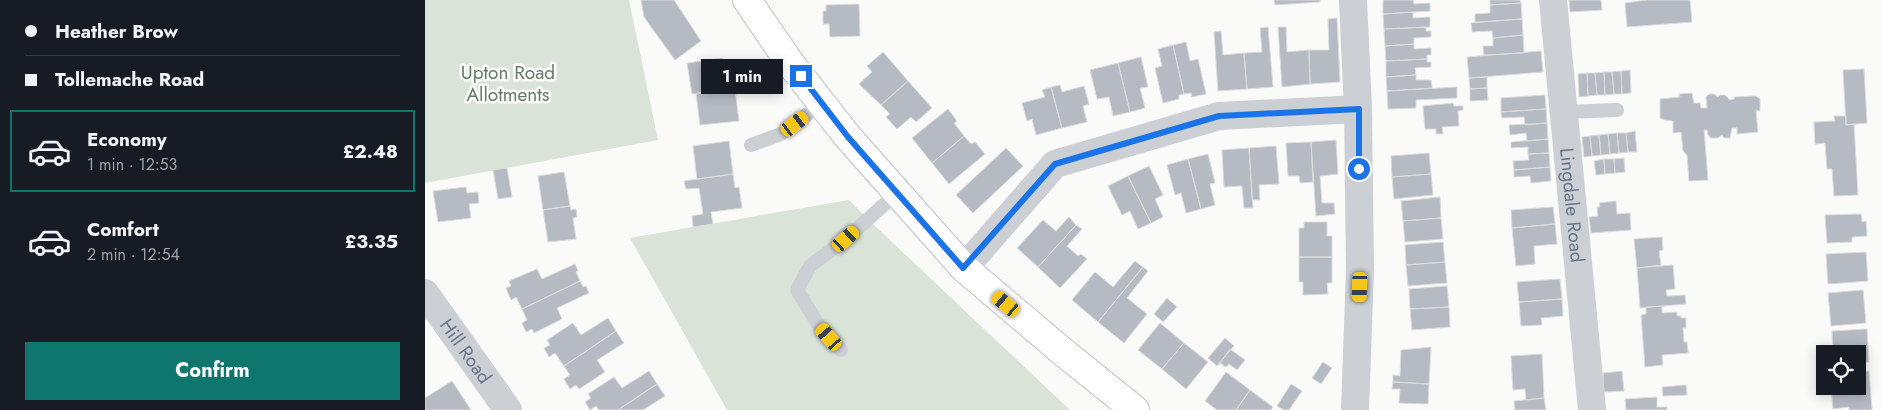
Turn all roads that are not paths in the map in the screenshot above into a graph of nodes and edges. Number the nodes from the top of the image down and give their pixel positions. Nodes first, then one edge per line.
1 (747, 0) edge
2 (1353, 0) edge
3 (1553, 0) edge
4 (822, 103) junction
5 (1359, 109) junction
6 (1617, 110) dead end
7 (1563, 112) junction
8 (751, 145) dead end
9 (897, 193) junction
10 (963, 268) junction
11 (425, 292) edge
12 (841, 350) dead end
13 (508, 410) edge
14 (1135, 410) edge
15 (1355, 410) edge
16 (1592, 410) edge

1 - 4 street
2 - 5 street
3 - 7 street, Lingdale Road
4 - 8 lane
4 - 9 street
5 - 10 street
5 - 15 street
6 - 7 lane
7 - 16 street, Lingdale Road
9 - 10 street
9 - 12 lane
10 - 14 street
11 - 13 street, Hill Road

